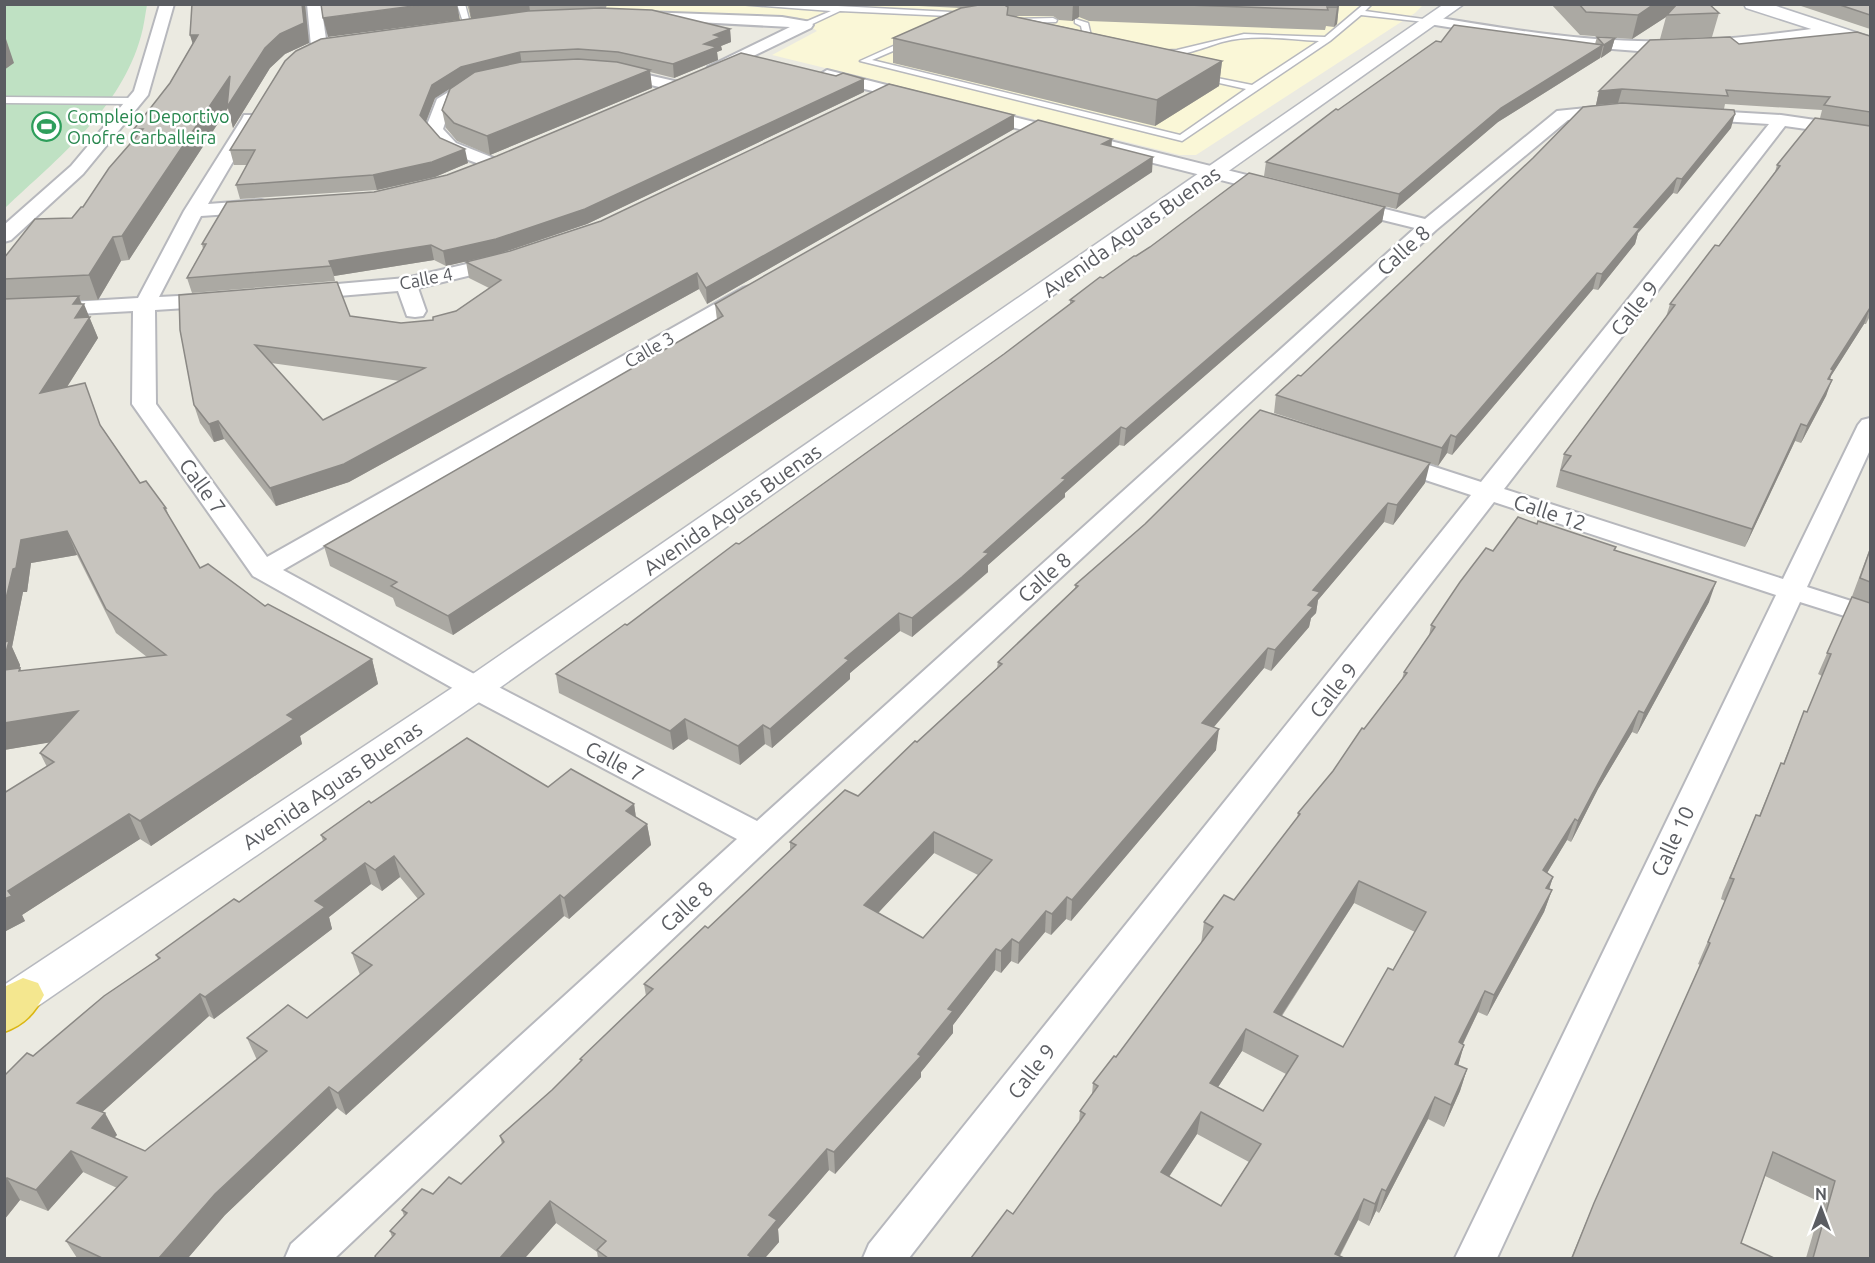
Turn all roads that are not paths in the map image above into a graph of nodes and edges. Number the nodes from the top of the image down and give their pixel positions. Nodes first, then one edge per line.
1 (167, 4) edge
2 (314, 4) edge
3 (742, 4) edge
4 (1370, 4) edge
5 (1456, 4) edge
6 (1752, 4) edge
7 (840, 9) junction
8 (1362, 13) junction
9 (624, 15) edge
10 (981, 16) edge
11 (1425, 19) junction
12 (1053, 20) dead end
13 (1078, 21) dead end
14 (806, 25) junction
15 (1016, 30) edge
16 (1834, 31) junction
17 (918, 37) edge
18 (1327, 39) junction
19 (344, 41) edge
20 (1088, 42) junction
21 (1870, 44) edge
22 (1109, 45) edge
23 (1144, 51) edge
24 (1091, 52) edge
25 (749, 55) junction
26 (772, 61) edge
27 (806, 70) edge
28 (600, 71) edge
29 (1195, 75) edge
30 (492, 80) edge
31 (677, 86) junction
32 (1253, 88) junction
33 (886, 90) junction
34 (4, 100) edge
35 (261, 100) edge
36 (644, 100) edge
37 (865, 100) edge
38 (134, 101) junction
39 (932, 102) edge
40 (966, 110) edge
41 (1781, 120) junction
42 (1035, 127) junction
43 (1870, 133) edge
44 (1004, 145) edge
45 (473, 172) edge
46 (1215, 173) junction
47 (1294, 192) edge
48 (1328, 201) edge
49 (274, 206) edge
50 (194, 211) junction
51 (1429, 226) junction
52 (4, 236) edge
53 (528, 254) edge
54 (768, 281) edge
55 (405, 284) junction
56 (287, 294) edge
57 (239, 298) edge
58 (144, 306) junction
59 (415, 311) dead end
60 (4, 312) edge
61 (1870, 425) edge
62 (1365, 452) edge
63 (1489, 492) junction
64 (263, 570) junction
65 (1790, 591) junction
66 (1870, 616) edge
67 (476, 688) junction
68 (760, 837) junction
69 (9, 1004) edge
70 (306, 1258) edge
71 (884, 1258) edge
72 (1476, 1258) edge

1 - 38 street
2 - 19 street
3 - 7 lane
4 - 8 lane
4 - 11 lane
5 - 11 street, Avenida Aguas Buenas
6 - 16 street
7 - 10 lane
7 - 14 lane
8 - 11 lane
8 - 18 lane
9 - 14 street
11 - 16 street
11 - 46 street, Avenida Aguas Buenas
12 - 15 lane
13 - 20 lane
14 - 25 street
16 - 21 street
17 - 32 lane
18 - 23 lane
18 - 32 lane
20 - 22 lane
20 - 24 lane
25 - 26 street
25 - 31 street
27 - 33 street
28 - 31 street
29 - 32 lane
30 - 45 street
31 - 36 street
33 - 37 street
33 - 39 street
34 - 38 lane
35 - 50 street, Calle 7
38 - 52 street
40 - 42 street
41 - 43 street, Calle 8
41 - 51 street, Calle 8
41 - 63 street, Calle 9
42 - 44 street
42 - 46 street
46 - 47 street
46 - 67 street, Avenida Aguas Buenas
48 - 51 street
49 - 50 street
50 - 58 street, Calle 7
51 - 68 street, Calle 8
53 - 55 street, Calle 4
54 - 64 street, Calle 3
55 - 56 street, Calle 4
55 - 59 street
57 - 58 street
58 - 60 street
58 - 64 street, Calle 7
61 - 65 street, Calle 10
62 - 63 street, Calle 12
63 - 65 street, Calle 12
63 - 71 street, Calle 9
64 - 67 street, Calle 7
65 - 66 street, Calle 12
65 - 72 street, Calle 10
67 - 68 street, Calle 7
67 - 69 street, Avenida Aguas Buenas
68 - 70 street, Calle 8

